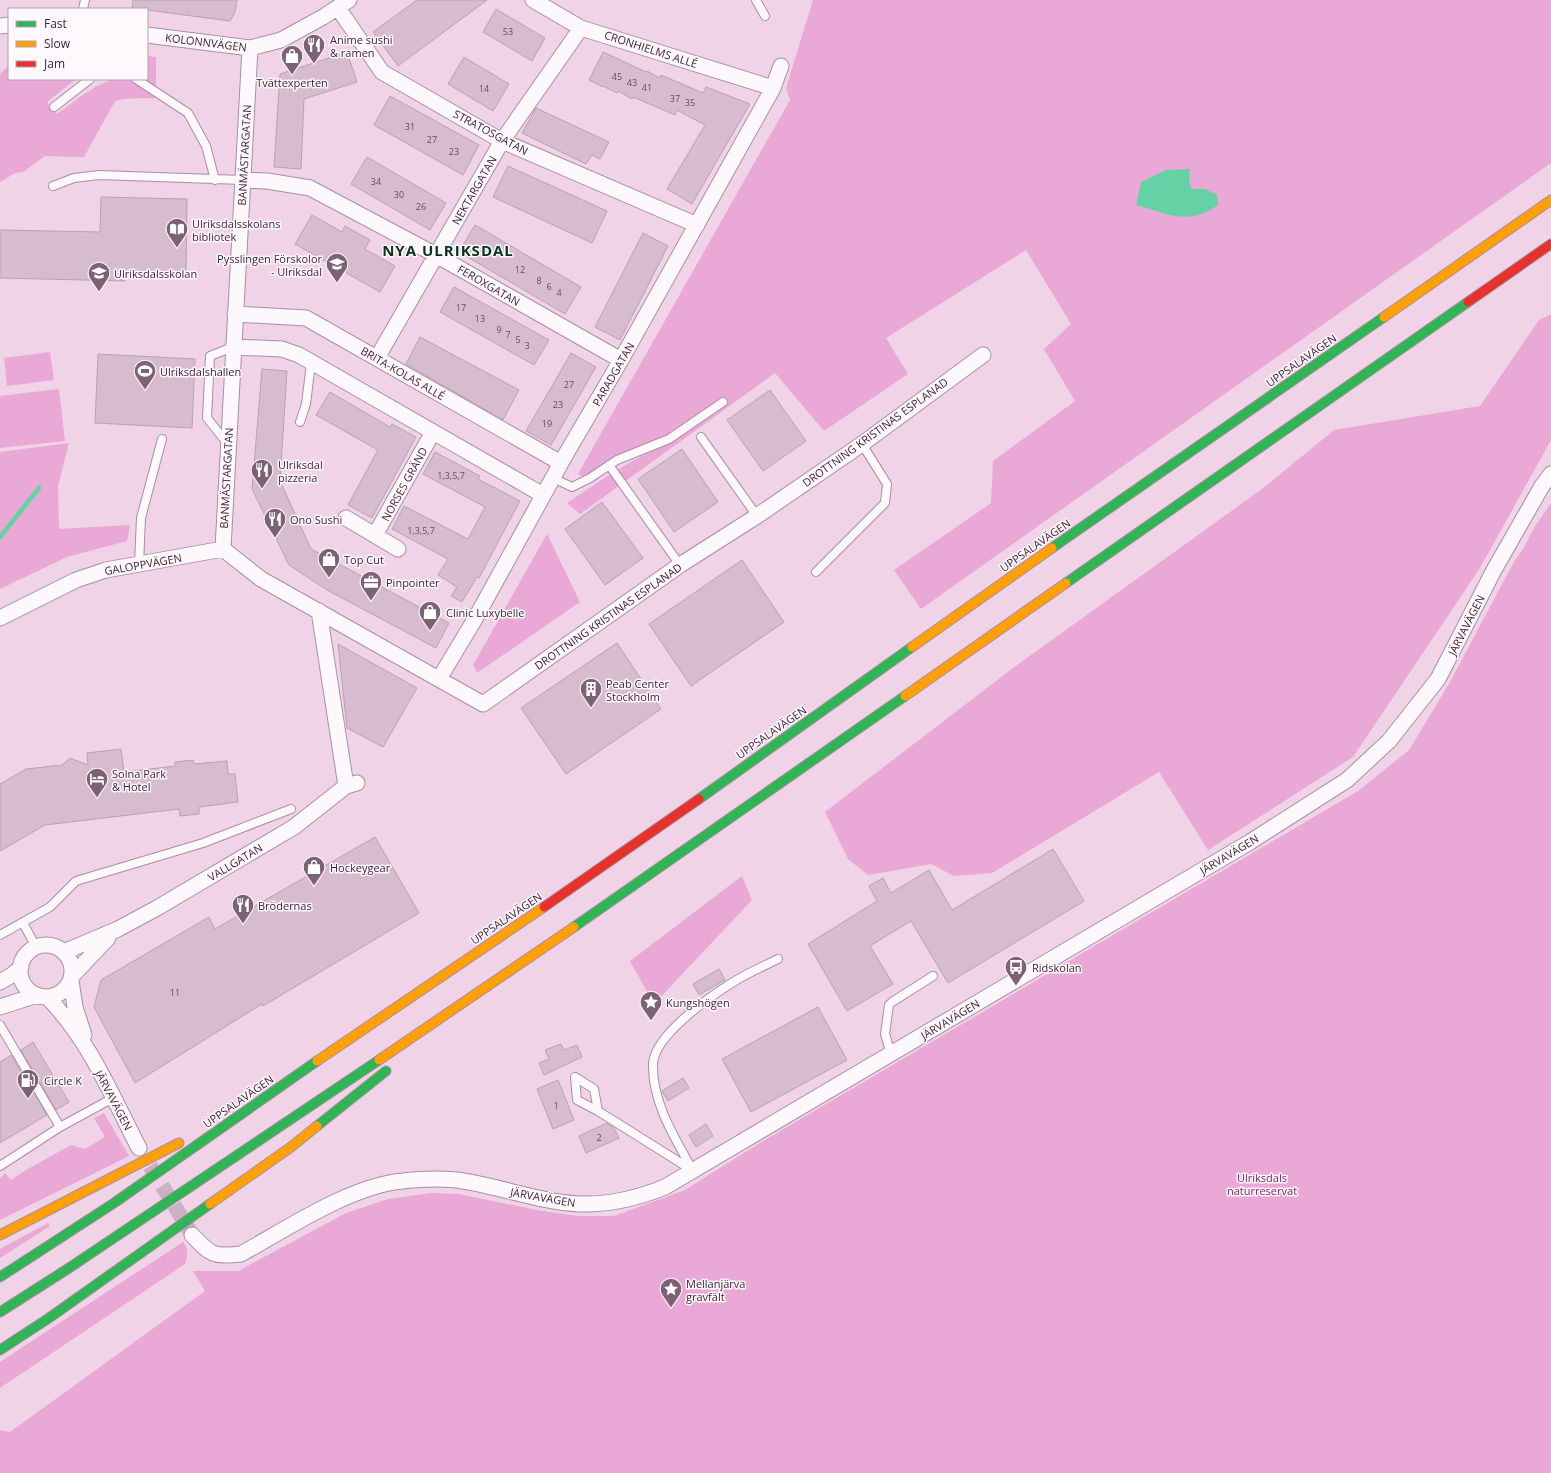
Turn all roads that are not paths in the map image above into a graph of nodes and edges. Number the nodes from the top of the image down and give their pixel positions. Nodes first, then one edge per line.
1 (533, 0) edge
2 (756, 0) edge
3 (343, 4) edge
4 (765, 16) dead end
5 (581, 28) junction
6 (148, 35) edge
7 (250, 48) junction
8 (781, 66) dead end
9 (89, 80) edge
10 (137, 80) edge
11 (773, 88) junction
12 (54, 107) dead end
13 (502, 141) junction
14 (215, 180) junction
15 (243, 180) junction
16 (53, 186) dead end
17 (1551, 200) edge
18 (697, 225) junction
19 (1551, 244) edge
20 (436, 255) junction
21 (235, 314) junction
22 (233, 348) junction
23 (983, 355) dead end
24 (377, 358) junction
25 (621, 360) junction
26 (311, 363) junction
27 (723, 402) dead end
28 (300, 422) dead end
29 (433, 432) junction
30 (701, 437) dead end
31 (162, 439) dead end
32 (227, 443) junction
33 (862, 444) junction
34 (561, 462) junction
35 (609, 465) junction
36 (1551, 474) edge
37 (553, 478) junction
38 (543, 495) junction
39 (757, 516) junction
40 (346, 518) dead end
41 (375, 535) junction
42 (223, 549) junction
43 (398, 549) dead end
44 (139, 565) junction
45 (680, 565) junction
46 (816, 572) dead end
47 (319, 611) junction
48 (0, 618) edge
49 (439, 679) junction
50 (291, 809) dead end
51 (23, 923) junction
52 (118, 929) junction
53 (0, 935) edge
54 (36, 947) junction
55 (64, 952) junction
56 (778, 959) dead end
57 (21, 967) junction
58 (505, 975) junction
59 (933, 976) dead end
60 (71, 979) junction
61 (0, 982) edge
62 (42, 996) junction
63 (0, 1007) edge
64 (0, 1025) edge
65 (419, 1044) dead end
66 (89, 1052) junction
67 (890, 1054) junction
68 (395, 1064) dead end
69 (266, 1096) junction
70 (113, 1098) junction
71 (598, 1111) dead end
72 (60, 1127) junction
73 (198, 1132) dead end
74 (184, 1140) dead end
75 (140, 1148) dead end
76 (0, 1166) edge
77 (693, 1171) junction
78 (0, 1234) edge
79 (192, 1235) tunnel mouth
80 (0, 1277) edge
81 (0, 1312) edge
82 (0, 1350) edge

1 - 5 street, CRONHIELMS ALLÉ
2 - 4 lane
3 - 7 street, KOLONNVÄGEN
3 - 13 street, STRATOSGATAN
5 - 11 street, CRONHIELMS ALLÉ
5 - 13 street, NEKTARGATAN
6 - 7 street, KOLONNVÄGEN
7 - 15 street, BANMÄSTARGATAN
8 - 11 street, PARADGATAN
9 - 12 lane
10 - 14 lane
11 - 18 street, PARADGATAN
13 - 18 street, STRATOSGATAN
13 - 20 street, NEKTARGATAN
14 - 15 lane
14 - 16 lane
15 - 20 street, FEROXGATAN
15 - 21 street, BANMÄSTARGATAN
17 - 69 highway, UPPSALAVÄGEN
18 - 25 street, PARADGATAN
19 - 58 highway
20 - 24 street, NEKTARGATAN
20 - 25 street, FEROXGATAN
21 - 22 street, BANMÄSTARGATAN
21 - 24 street, BRITA-KOLAS ALLÉ
22 - 26 street
22 - 32 street, BANMÄSTARGATAN
22 - 32 lane
23 - 33 street, DROTTNING KRISTINAS ESPLANAD
24 - 34 street, BRITA-KOLAS ALLÉ
25 - 34 street, PARADGATAN
26 - 28 lane
26 - 29 street
27 - 35 lane
29 - 38 street
29 - 41 street, NORSES GRÄND
30 - 39 lane
31 - 44 lane
32 - 42 street, BANMÄSTARGATAN
33 - 39 street, DROTTNING KRISTINAS ESPLANAD
33 - 46 lane
34 - 37 street, PARADGATAN
35 - 37 lane
35 - 45 lane
36 - 67 street, JÄRVAVÄGEN
37 - 38 street, PARADGATAN
38 - 49 street, PARADGATAN
39 - 45 street, DROTTNING KRISTINAS ESPLANAD
40 - 41 street
41 - 43 street
42 - 44 street, GALOPPVÄGEN
42 - 47 street, DROTTNING KRISTINAS ESPLANAD
44 - 48 street, GALOPPVÄGEN
45 - 49 street, DROTTNING KRISTINAS ESPLANAD
47 - 49 street, DROTTNING KRISTINAS ESPLANAD
47 - 52 street, VALLGATAN
50 - 51 lane
51 - 53 lane
51 - 54 lane
52 - 55 street, VALLGATAN
52 - 60 street, VALLGATAN
54 - 55 street
54 - 57 street
55 - 60 street
56 - 77 lane
57 - 61 street
57 - 62 street
58 - 65 highway
58 - 81 highway
59 - 67 lane
60 - 62 street
60 - 66 street, JÄRVAVÄGEN
62 - 63 street
62 - 66 street, JÄRVAVÄGEN
64 - 72 lane
66 - 70 street, JÄRVAVÄGEN
67 - 77 street, JÄRVAVÄGEN
68 - 82 highway
69 - 73 highway
69 - 80 highway, UPPSALAVÄGEN
70 - 72 lane
70 - 75 street, JÄRVAVÄGEN
71 - 77 lane
72 - 76 lane
74 - 78 highway
77 - 79 street, JÄRVAVÄGEN

